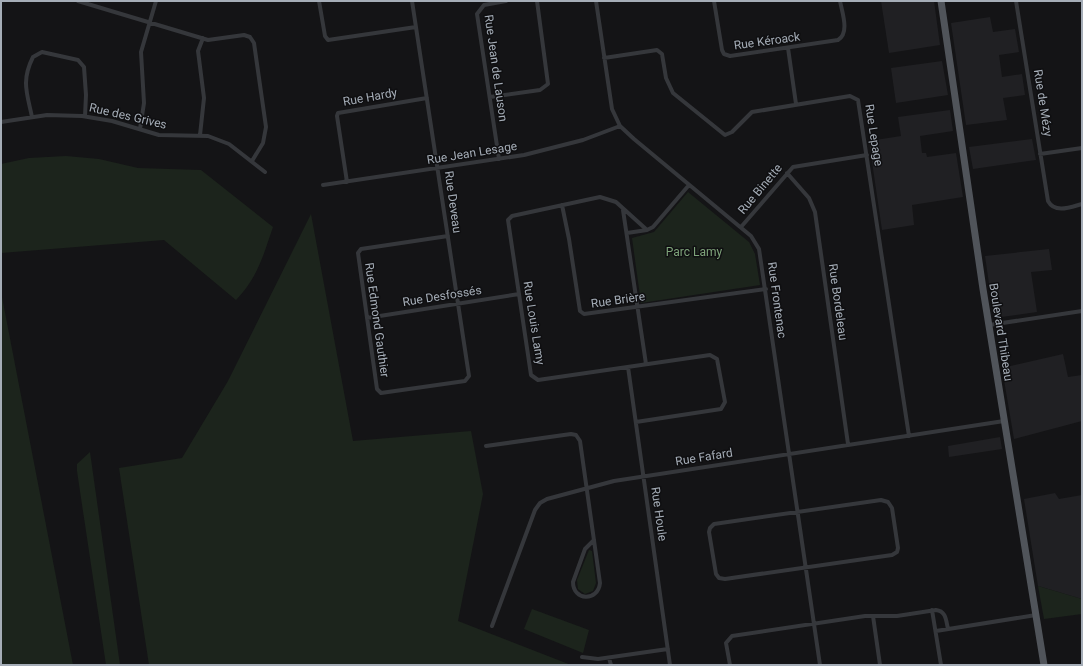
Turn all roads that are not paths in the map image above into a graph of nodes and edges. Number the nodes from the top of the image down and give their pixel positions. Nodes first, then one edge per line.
1 (78, 1) edge
2 (156, 1) edge
3 (320, 1) edge
4 (412, 1) edge
5 (506, 1) edge
6 (537, 1) edge
7 (596, 1) edge
8 (714, 1) edge
9 (840, 1) edge
10 (941, 1) edge
11 (1016, 1) edge
12 (150, 22) junction
13 (416, 27) junction
14 (202, 38) junction
15 (788, 48) junction
16 (604, 58) junction
17 (490, 97) junction
18 (427, 98) junction
19 (796, 104) junction
20 (85, 116) junction
21 (32, 117) junction
22 (1, 122) edge
23 (620, 126) junction
24 (140, 129) junction
25 (200, 135) junction
26 (1082, 148) edge
27 (1040, 154) junction
28 (867, 155) junction
29 (499, 159) junction
30 (252, 161) junction
31 (438, 168) junction
32 (265, 172) dead end
33 (786, 173) junction
34 (347, 182) junction
35 (323, 185) dead end
36 (689, 185) junction
37 (1082, 204) edge
38 (562, 205) junction
39 (623, 210) junction
40 (741, 227) junction
41 (647, 230) junction
42 (627, 233) junction
43 (448, 236) junction
44 (766, 289) junction
45 (519, 294) junction
46 (459, 304) junction
47 (638, 307) junction
48 (1082, 311) edge
49 (368, 318) junction
50 (989, 326) junction
51 (646, 364) junction
52 (628, 367) junction
53 (468, 379) joint
54 (1004, 420) junction
55 (636, 422) junction
56 (909, 436) junction
57 (848, 444) junction
58 (486, 446) dead end
59 (789, 453) junction
60 (644, 476) junction
61 (587, 488) junction
62 (798, 512) junction
63 (594, 540) junction
64 (806, 568) junction
65 (932, 610) junction
66 (873, 616) junction
67 (1036, 616) junction
68 (814, 623) junction
69 (492, 626) dead end
70 (948, 629) junction
71 (936, 631) junction
72 (668, 649) junction
73 (582, 657) dead end
74 (609, 658) junction
75 (611, 665) edge
76 (670, 665) edge
77 (730, 665) edge
78 (820, 665) edge
79 (880, 665) edge
80 (941, 665) edge
81 (1044, 665) edge

1 - 12 street
2 - 12 street
3 - 13 street
4 - 13 street, Rue Deveau
5 - 17 street, Rue Jean de Lauson
6 - 17 street
7 - 16 street, Rue Frontenac
8 - 15 street, Rue Kéroack
9 - 15 street, Rue Kéroack
10 - 50 main road, Boulevard Thibeau
11 - 27 street, Rue de Mézy
12 - 14 street
12 - 24 street
13 - 18 street, Rue Deveau
14 - 25 street
14 - 30 street
15 - 19 street
16 - 19 street, Rue Lepage
16 - 23 street, Rue Frontenac
17 - 29 street, Rue Jean de Lauson
18 - 31 street, Rue Deveau
18 - 34 street, Rue Hardy
19 - 28 street, Rue Lepage
20 - 21 street, Rue des Grives
20 - 21 street
20 - 24 street, Rue des Grives
21 - 22 street, Rue des Grives
23 - 29 street, Rue Jean Lesage
23 - 36 street, Rue Frontenac
24 - 25 street, Rue des Grives
25 - 30 street, Rue des Grives
26 - 27 street
27 - 37 street, Rue de Mézy
28 - 33 street, Rue Binette
28 - 56 street, Rue Lepage
29 - 31 street, Rue Jean Lesage
30 - 32 street, Rue des Grives
31 - 34 street, Rue Jean Lesage
31 - 43 street, Rue Deveau
33 - 40 street, Rue Binette
33 - 57 street, Rue Bordeleau
34 - 35 street, Rue Jean Lesage
36 - 40 street, Rue Frontenac
36 - 41 street
38 - 39 street, Rue Louis Lamy
38 - 45 street, Rue Louis Lamy
38 - 47 street, Rue Brière
39 - 41 street, Rue Louis Lamy
39 - 42 street
40 - 44 street, Rue Frontenac
41 - 42 street
42 - 47 street
43 - 46 street, Rue Deveau
43 - 49 street, Rue Edmond Gauthier
44 - 47 street, Rue Brière
44 - 59 street, Rue Frontenac
45 - 46 street, Rue Desfossés
45 - 52 street, Rue Louis Lamy
46 - 49 street, Rue Desfossés
46 - 53 street, Rue Deveau
47 - 51 street
48 - 50 street
49 - 53 street, Rue Edmond Gauthier
50 - 54 main road, Boulevard Thibeau
51 - 52 street, Rue Louis Lamy
51 - 55 street, Rue Louis Lamy
52 - 55 street, Rue Houle
54 - 56 street, Rue Fafard
54 - 67 main road, Boulevard Thibeau
55 - 60 street, Rue Houle
56 - 57 street, Rue Fafard
57 - 59 street, Rue Fafard
58 - 61 street
59 - 60 street, Rue Fafard
59 - 62 street, Rue Frontenac
60 - 61 street, Rue Fafard
60 - 72 street, Rue Houle
61 - 63 street
61 - 69 street, Rue Fafard
62 - 64 street, Rue Frontenac
62 - 64 street
62 - 64 street
63 - 63 street
64 - 68 street, Rue Frontenac
65 - 66 street
65 - 70 street
65 - 71 street
66 - 68 street
66 - 79 street
67 - 70 street
67 - 81 main road, Boulevard Thibeau
68 - 77 street
68 - 78 street, Rue Frontenac
70 - 71 street
71 - 80 street
72 - 74 street
72 - 76 street, Rue Houle
73 - 74 street
74 - 75 street

